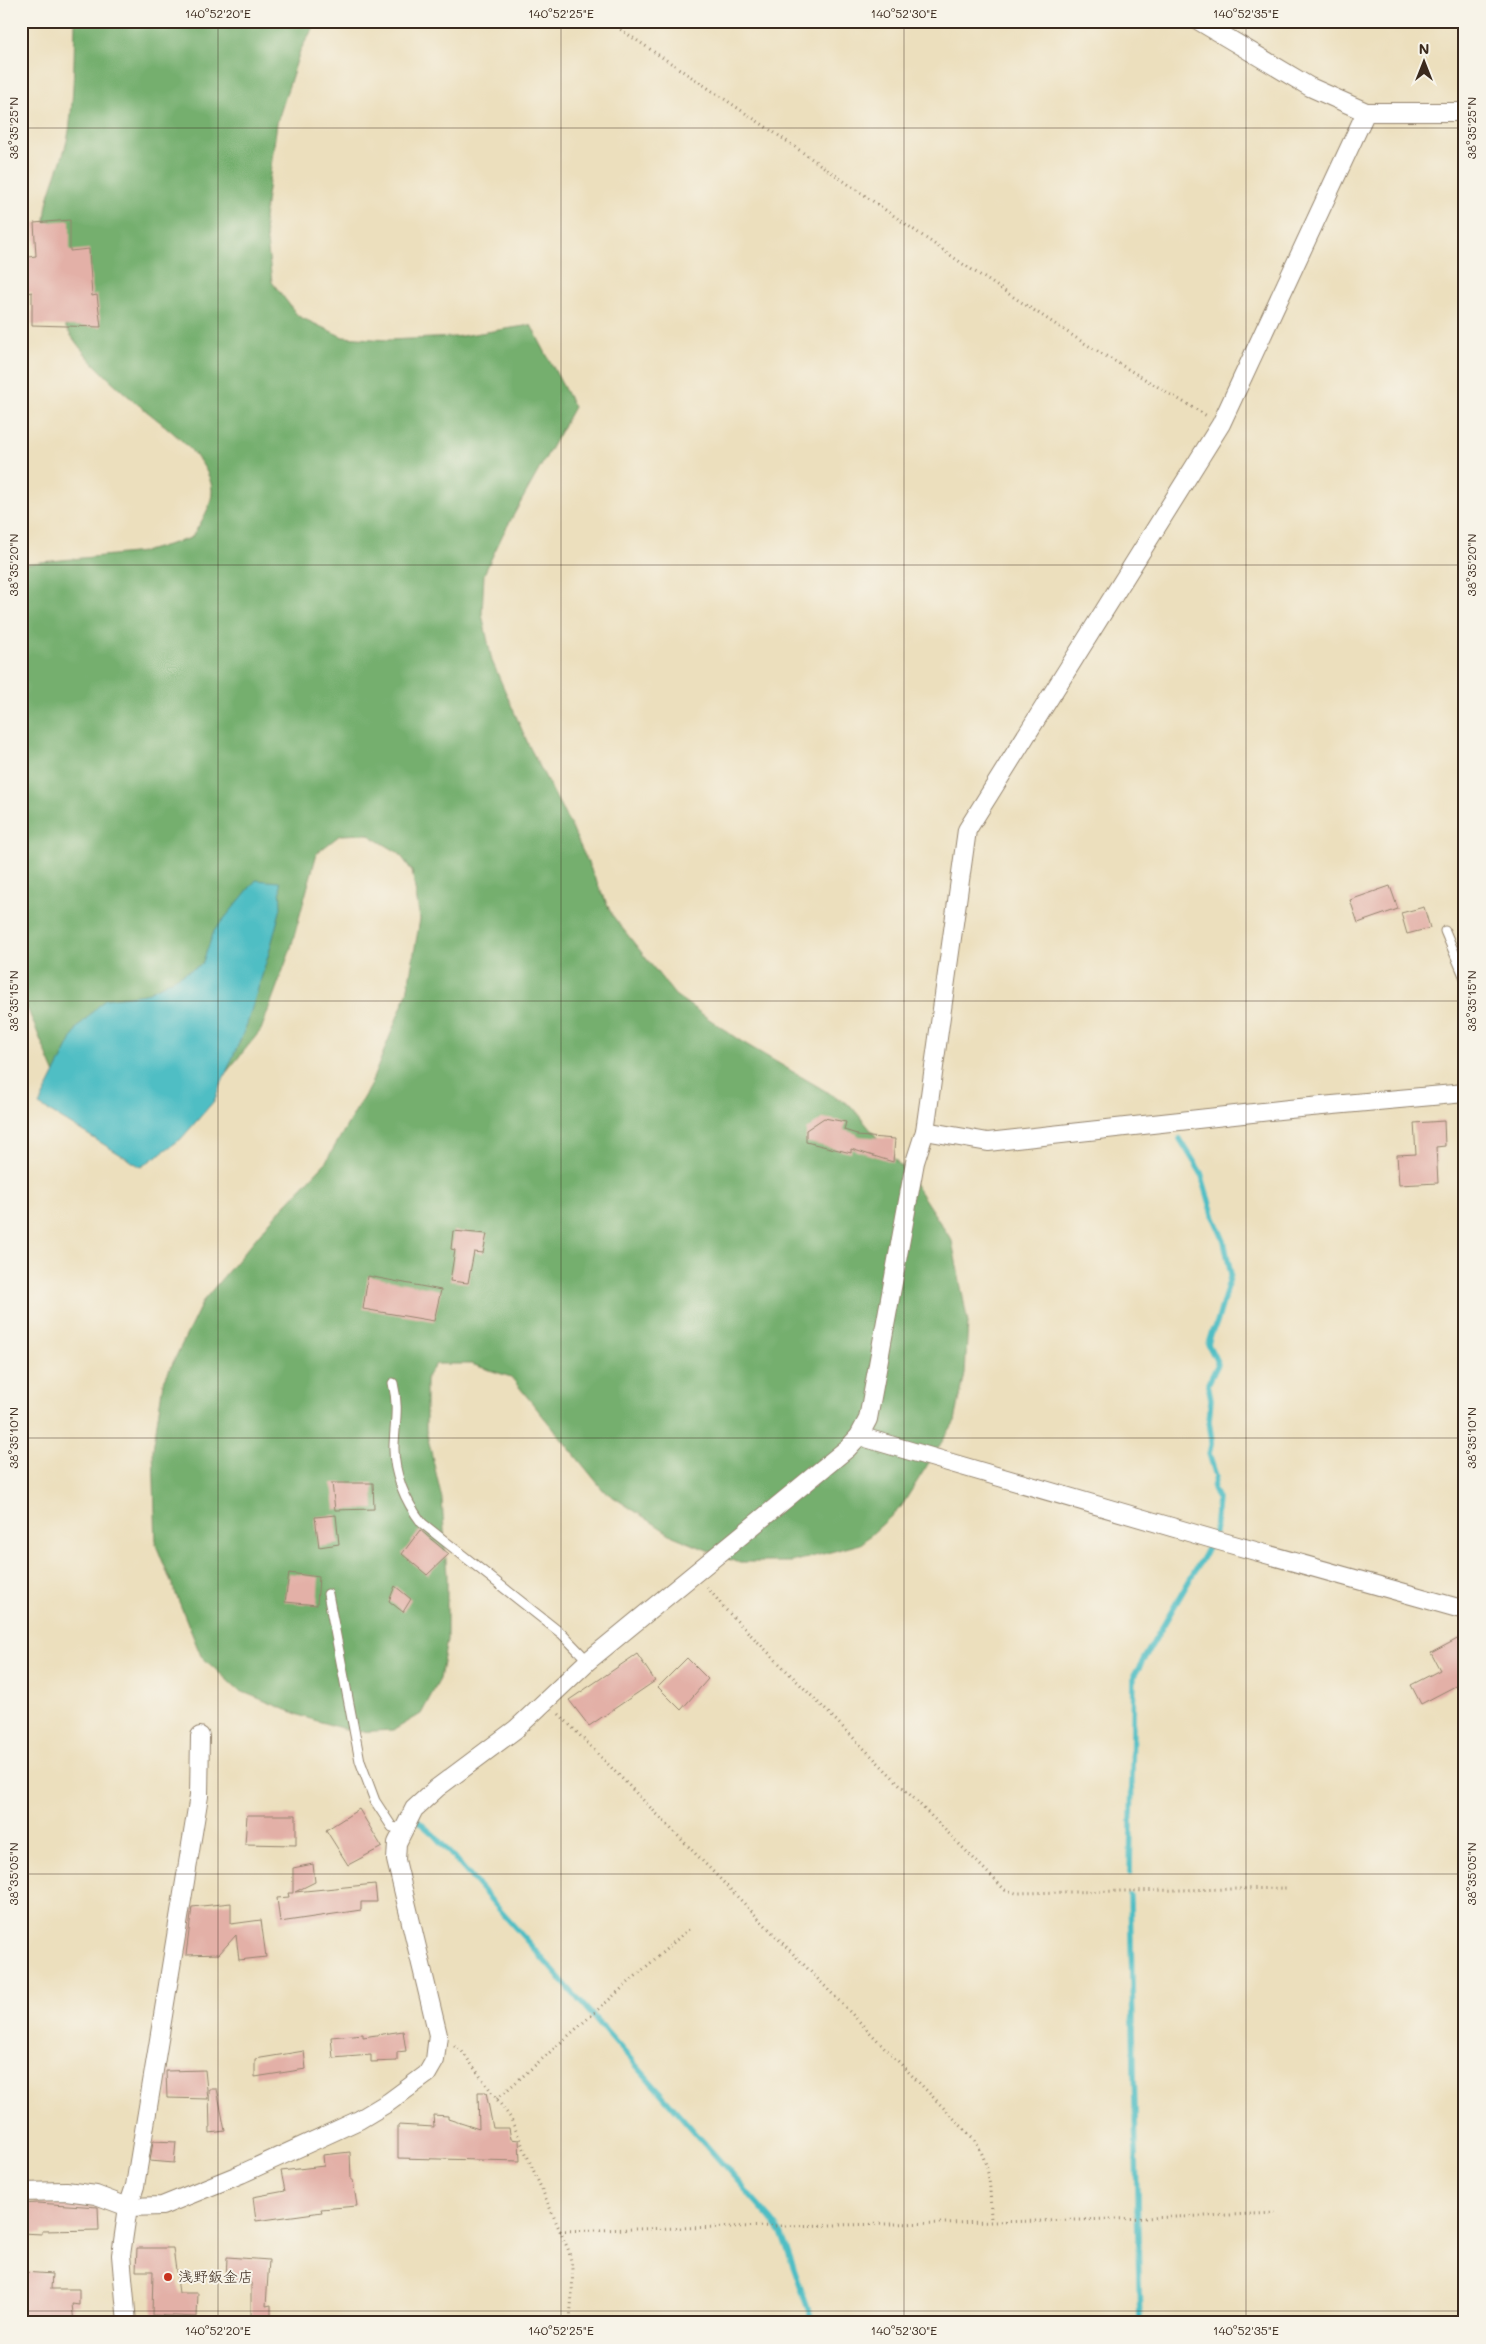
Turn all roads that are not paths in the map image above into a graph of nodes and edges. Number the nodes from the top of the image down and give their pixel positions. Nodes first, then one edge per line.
1 (1199, 21) edge
2 (1366, 112) junction
3 (1465, 112) edge
4 (1445, 931) dead end
5 (1465, 978) edge
6 (1465, 1093) edge
7 (925, 1131) junction
8 (393, 1383) dead end
9 (859, 1436) junction
10 (328, 1594) dead end
11 (1465, 1610) edge
12 (588, 1661) junction
13 (200, 1736) dead end
14 (403, 1829) junction
15 (21, 2192) edge
16 (128, 2207) junction
17 (126, 2323) edge

1 - 2 street
2 - 3 street
2 - 7 street
4 - 5 lane
6 - 7 street
7 - 9 street
8 - 12 lane
9 - 11 street
9 - 12 street
10 - 14 lane
12 - 14 street
13 - 16 street
14 - 16 street
15 - 16 street
16 - 17 street

